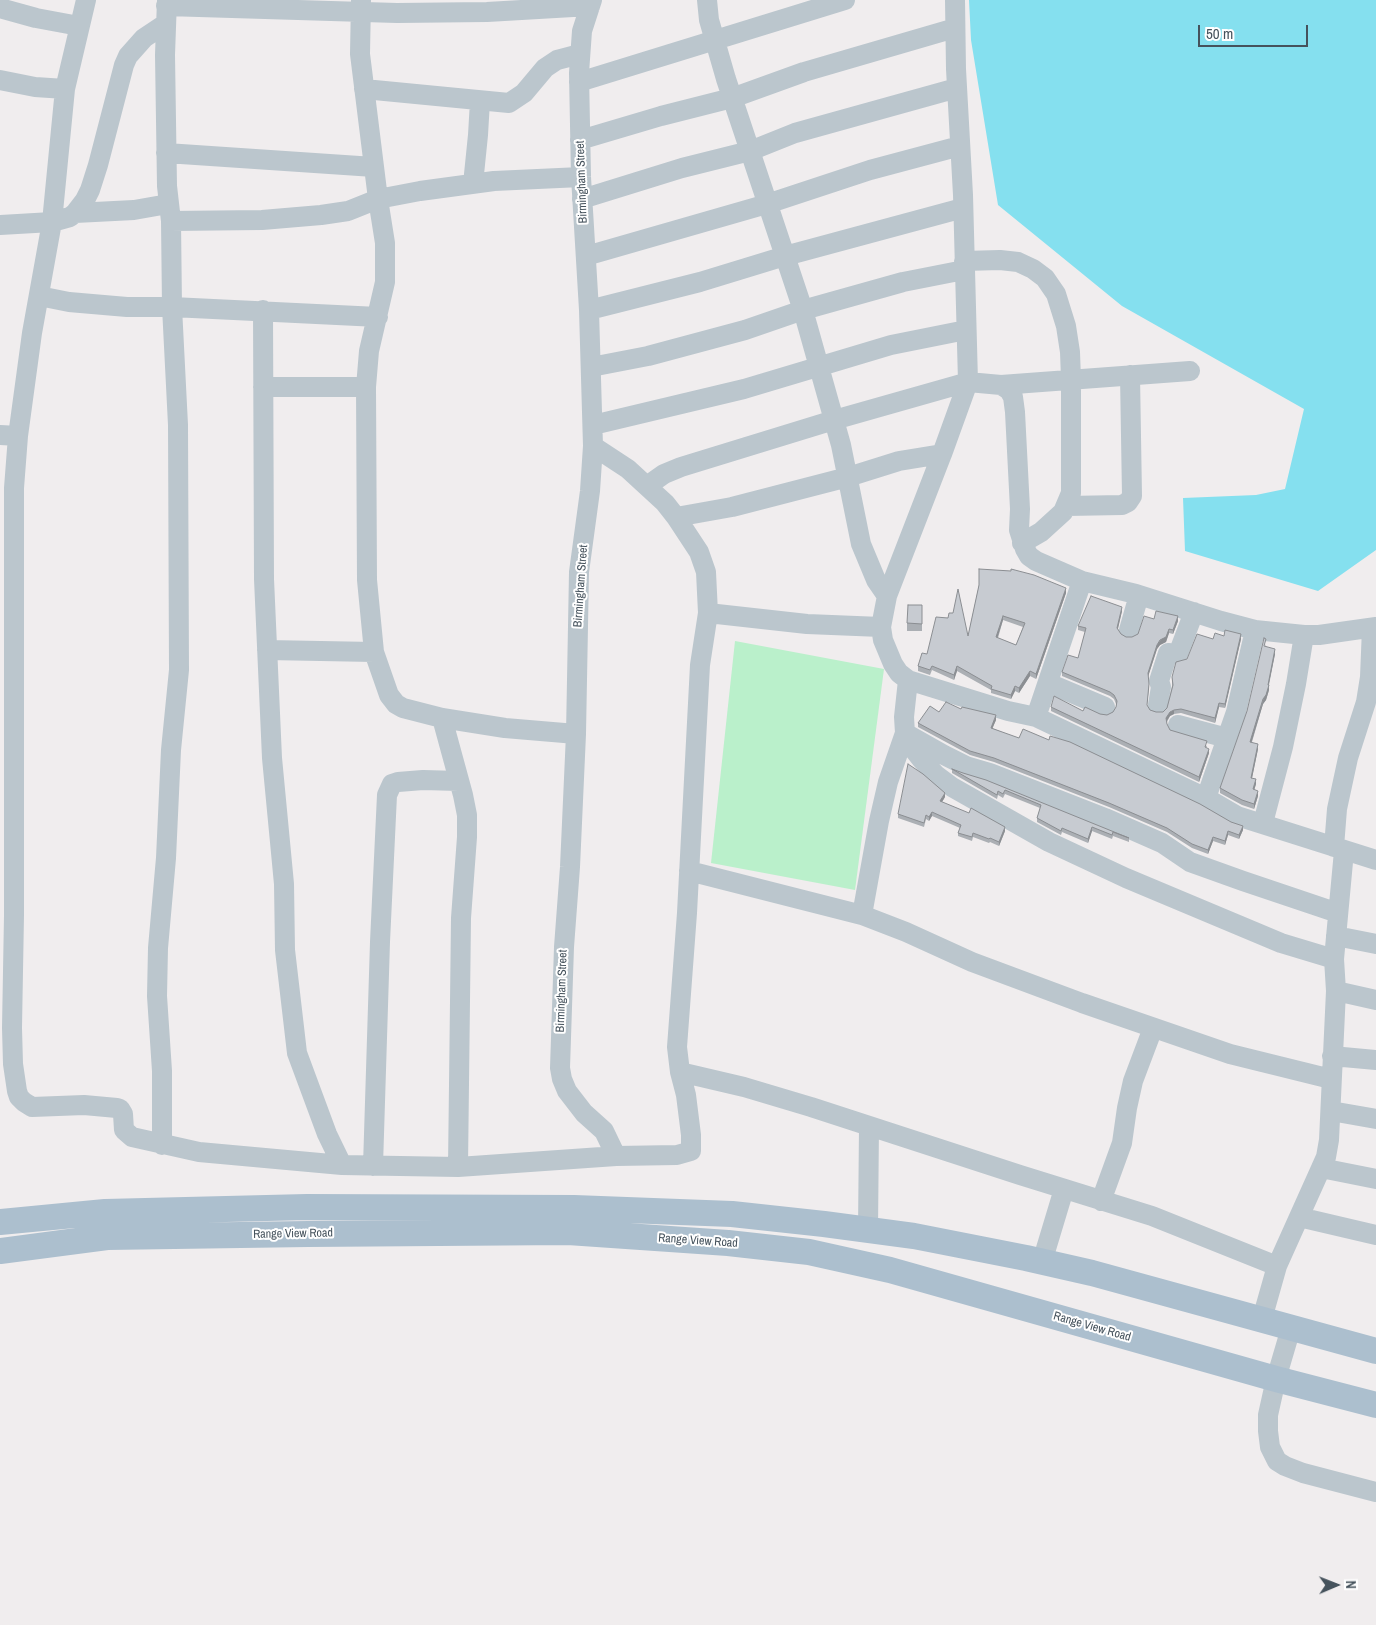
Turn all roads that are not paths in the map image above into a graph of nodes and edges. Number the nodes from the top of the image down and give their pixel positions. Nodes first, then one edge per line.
1 (86, 0) edge
2 (707, 0) edge
3 (845, 0) edge
4 (955, 0) edge
5 (591, 3) edge
6 (360, 6) edge
7 (0, 8) edge
8 (166, 10) edge
9 (79, 26) junction
10 (955, 28) junction
11 (715, 39) junction
12 (580, 54) junction
13 (0, 80) edge
14 (579, 82) junction
15 (957, 88) junction
16 (65, 89) junction
17 (364, 90) junction
18 (732, 98) junction
19 (480, 101) junction
20 (580, 140) junction
21 (960, 146) junction
22 (750, 151) junction
23 (166, 153) junction
24 (374, 167) junction
25 (581, 177) junction
26 (473, 184) junction
27 (378, 199) junction
28 (582, 199) junction
29 (767, 204) junction
30 (963, 208) junction
31 (75, 213) junction
32 (170, 213) junction
33 (52, 222) junction
34 (0, 225) edge
35 (586, 256) junction
36 (785, 256) junction
37 (964, 266) junction
38 (39, 296) junction
39 (172, 307) junction
40 (263, 310) junction
41 (589, 310) junction
42 (803, 310) junction
43 (378, 316) junction
44 (966, 330) junction
45 (819, 366) junction
46 (591, 367) junction
47 (1190, 372) dead end
48 (1130, 375) junction
49 (1071, 380) junction
50 (968, 382) junction
51 (1001, 385) junction
52 (263, 386) junction
53 (366, 387) junction
54 (834, 420) junction
55 (593, 425) junction
56 (9, 435) edge
57 (593, 446) junction
58 (942, 454) junction
59 (848, 477) junction
60 (647, 486) junction
61 (7, 487) edge
62 (1067, 506) junction
63 (676, 516) junction
64 (1022, 543) junction
65 (7, 570) edge
66 (1082, 581) junction
67 (1139, 595) junction
68 (887, 596) junction
69 (1194, 612) junction
70 (708, 613) junction
71 (881, 627) junction
72 (1374, 628) edge
73 (1129, 630) dead end
74 (1255, 630) junction
75 (1304, 635) junction
76 (267, 650) junction
77 (374, 652) junction
78 (908, 680) junction
79 (1048, 683) junction
80 (1158, 706) dead end
81 (1105, 707) dead end
82 (1036, 717) junction
83 (442, 718) junction
84 (1178, 725) dead end
85 (1368, 725) edge
86 (905, 733) junction
87 (576, 734) junction
88 (1227, 738) junction
89 (459, 781) junction
90 (1206, 798) junction
91 (1263, 824) junction
92 (1339, 849) junction
93 (7, 855) edge
94 (1376, 860) edge
95 (689, 871) junction
96 (1338, 913) junction
97 (862, 915) junction
98 (1336, 936) junction
99 (1376, 944) edge
100 (1334, 959) junction
101 (1336, 991) junction
102 (1376, 1000) edge
103 (1153, 1028) junction
104 (1332, 1056) junction
105 (1376, 1060) edge
106 (7, 1068) edge
107 (680, 1072) junction
108 (1331, 1079) junction
109 (1331, 1111) junction
110 (1376, 1119) edge
111 (869, 1126) junction
112 (162, 1145) junction
113 (616, 1156) junction
114 (342, 1165) junction
115 (373, 1166) junction
116 (458, 1167) junction
117 (1321, 1168) junction
118 (1376, 1178) edge
119 (1064, 1189) junction
120 (1102, 1201) junction
121 (1299, 1217) junction
122 (0, 1222) edge
123 (106, 1225) junction
124 (868, 1230) junction
125 (1376, 1235) edge
126 (0, 1251) edge
127 (1042, 1262) junction
128 (1277, 1266) junction
129 (1262, 1320) junction
130 (1291, 1328) junction
131 (1376, 1351) edge
132 (1276, 1379) junction
133 (1376, 1405) edge
134 (1376, 1492) edge

1 - 9 street
2 - 11 street
3 - 11 street
4 - 10 street
5 - 6 street
5 - 12 street, Birmingham Street
6 - 8 street
6 - 17 street
7 - 9 street
8 - 23 street
8 - 31 street
9 - 16 street
10 - 15 street
10 - 18 street
11 - 14 street
11 - 18 street
12 - 14 street, Birmingham Street
12 - 19 street
13 - 16 street
14 - 20 street, Birmingham Street
15 - 21 street
15 - 22 street
16 - 33 street
17 - 19 street
17 - 24 street
18 - 20 street
18 - 22 street
19 - 26 street
20 - 25 street, Birmingham Street
21 - 29 street
21 - 30 street
22 - 28 street
22 - 29 street
23 - 24 street
23 - 32 street
24 - 27 street
25 - 26 street
25 - 28 street, Birmingham Street
26 - 27 street
27 - 32 street
27 - 43 street
28 - 35 street, Birmingham Street
29 - 35 street
29 - 36 street
30 - 36 street
30 - 37 street
31 - 32 street
31 - 33 street
32 - 39 street
33 - 34 street
33 - 38 street
35 - 41 street, Birmingham Street
36 - 41 street
36 - 42 street
37 - 42 street
37 - 44 street
37 - 49 street
38 - 39 street
38 - 56 street
39 - 40 street
39 - 112 street
40 - 43 street
40 - 52 street
41 - 46 street, Birmingham Street
42 - 45 street
42 - 46 street
43 - 53 street
44 - 45 street
44 - 50 street
45 - 54 street
45 - 55 street
46 - 55 street, Birmingham Street
47 - 48 street
48 - 49 street
48 - 62 street
49 - 51 street
49 - 62 street
50 - 51 street
50 - 54 street
50 - 58 street
51 - 64 street
52 - 53 street
52 - 76 street
53 - 77 street
54 - 59 street
54 - 60 street
55 - 57 street, Birmingham Street
56 - 61 street
57 - 60 street
57 - 87 street, Birmingham Street
58 - 59 street
58 - 68 street
59 - 63 street
59 - 68 street
60 - 63 street
61 - 65 street
62 - 64 street
63 - 70 street
64 - 66 street
65 - 93 street
66 - 67 street
66 - 79 street
67 - 69 street
67 - 73 street
68 - 71 street
69 - 74 street
69 - 80 street
70 - 71 street
70 - 95 street
71 - 78 street
72 - 75 street
72 - 85 street
74 - 75 street
74 - 88 street
75 - 91 street
76 - 77 street
76 - 114 street
77 - 83 street
78 - 82 street
78 - 86 street
79 - 81 street
79 - 82 street
82 - 90 street
83 - 87 street
83 - 89 street
84 - 88 street
85 - 92 street
86 - 96 street
86 - 97 street
86 - 100 street
87 - 113 street, Birmingham Street
88 - 90 street
89 - 115 street
89 - 116 street
90 - 91 street
91 - 92 street
92 - 94 street
92 - 96 street
93 - 106 street
95 - 97 street
95 - 107 street
96 - 98 street
97 - 103 street
98 - 99 street
98 - 100 street
100 - 101 street
101 - 102 street
101 - 104 street
103 - 108 street
103 - 120 street
104 - 105 street
104 - 108 street
106 - 112 street
107 - 111 street
107 - 113 street
108 - 109 street
109 - 110 street
109 - 117 street
111 - 119 street
111 - 124 street
112 - 114 street
113 - 116 street
114 - 115 street
115 - 116 street
117 - 118 street
117 - 121 street
119 - 120 street
119 - 127 street
120 - 128 street
121 - 125 street
121 - 128 street
122 - 123 main road, Range View Road
123 - 124 main road, Range View Road
123 - 126 main road, Range View Road
123 - 132 main road, Range View Road
124 - 127 main road, Range View Road
127 - 129 main road, Range View Road
128 - 129 street
129 - 130 main road, Range View Road
130 - 131 main road, Range View Road
130 - 132 street
132 - 133 main road, Range View Road
132 - 134 street

